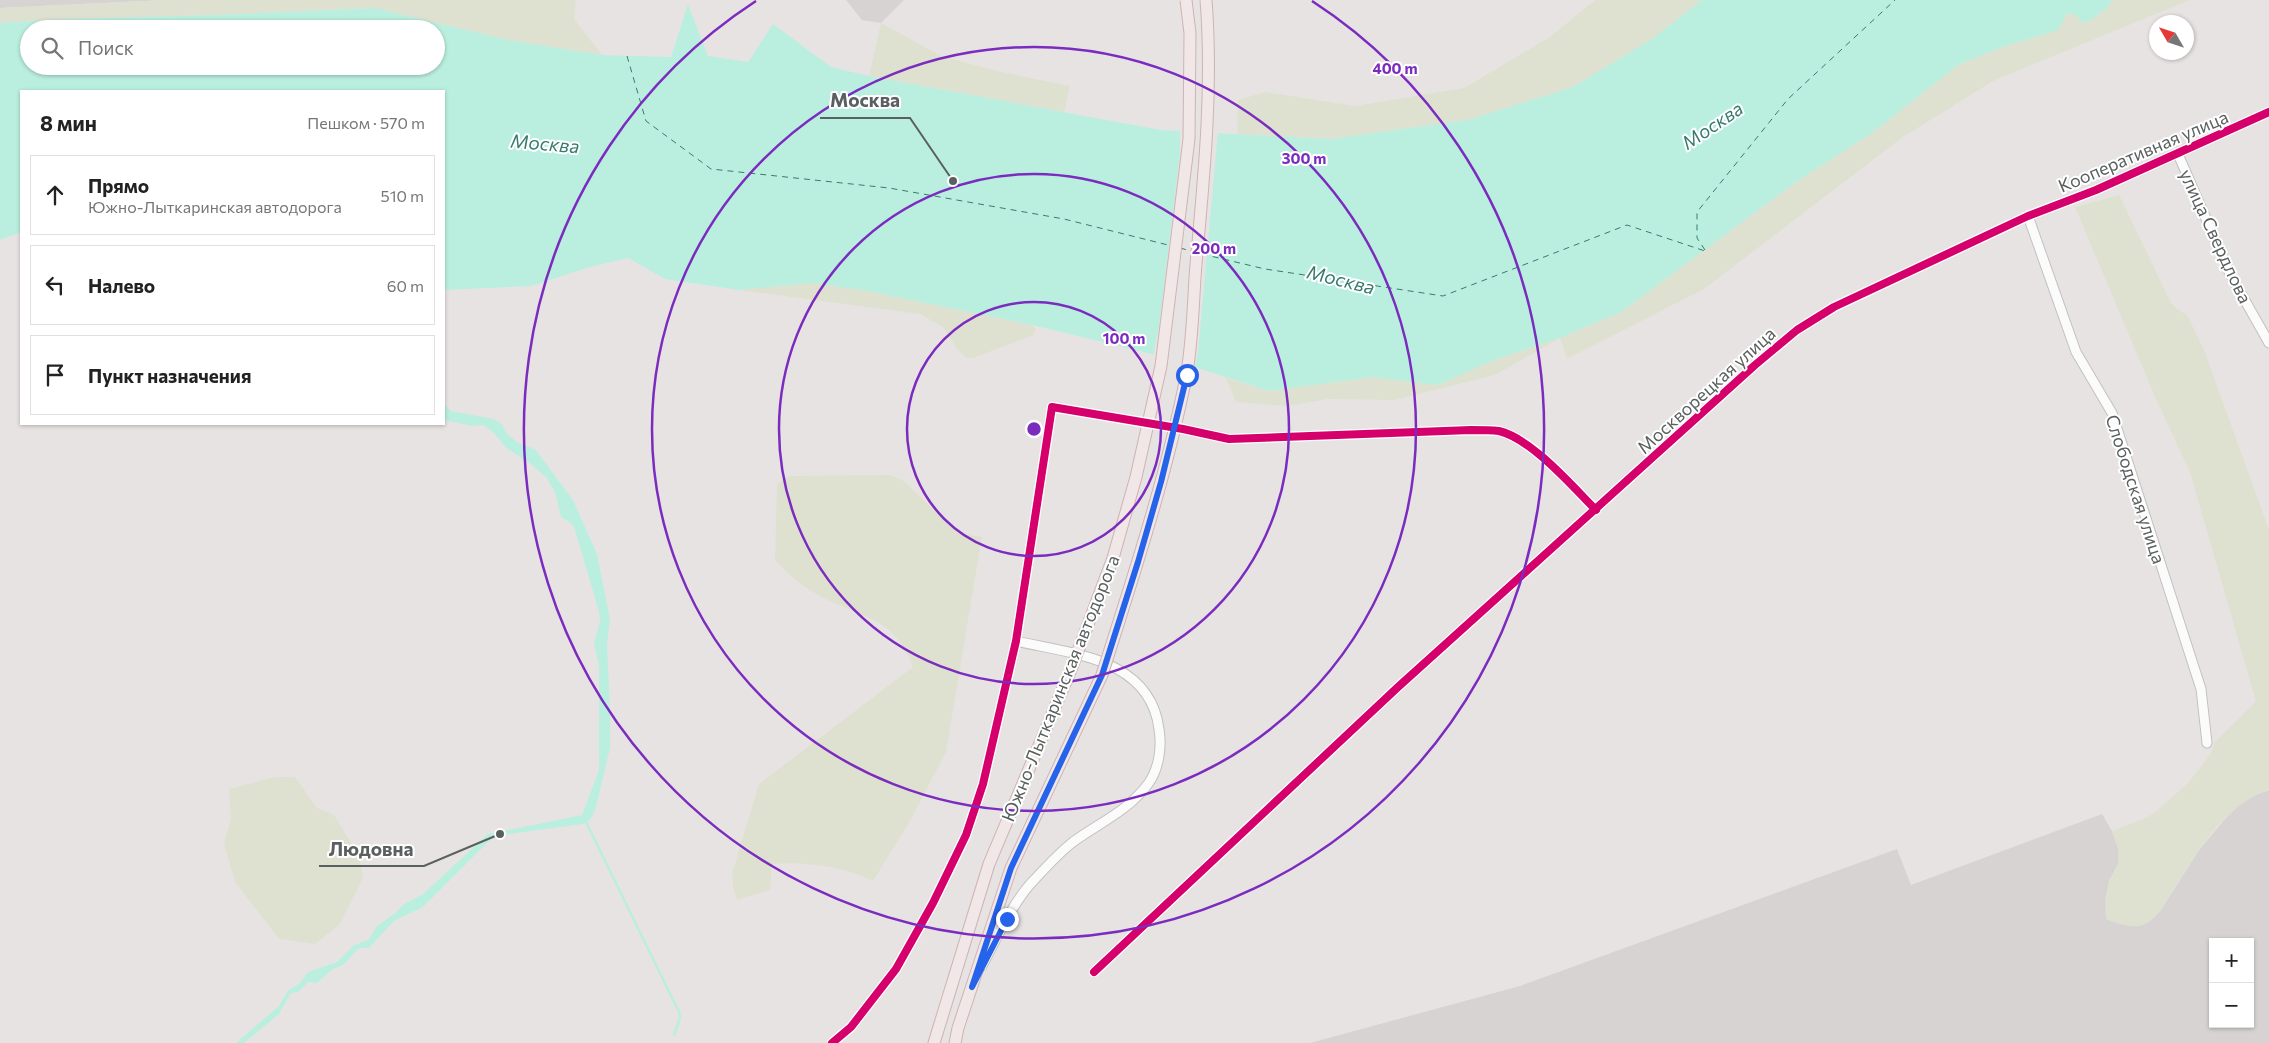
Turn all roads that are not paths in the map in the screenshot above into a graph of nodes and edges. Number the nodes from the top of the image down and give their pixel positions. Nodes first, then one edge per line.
1 (1186, 0) edge
2 (1206, 0) edge
3 (2269, 112) edge
4 (2178, 154) junction
5 (2028, 216) junction
6 (2269, 343) edge
7 (1596, 510) junction
8 (1016, 641) junction
9 (2207, 743) dead end
10 (1094, 972) dead end
11 (972, 987) junction
12 (832, 1043) edge
13 (934, 1043) edge
14 (955, 1043) edge

1 - 13 main road, Южно-Лыткаринская автодорога, bridge
2 - 11 main road, Южно-Лыткаринская автодорога, bridge
3 - 4 street, Кооперативная улица
4 - 5 street, Кооперативная улица
4 - 6 street, улица Свердлова
5 - 7 street, Москворецкая улица
5 - 9 street, Слободская улица
7 - 8 street
7 - 10 street, Москворецкая улица
8 - 11 street
8 - 12 street
11 - 14 main road, Южно-Лыткаринская автодорога

